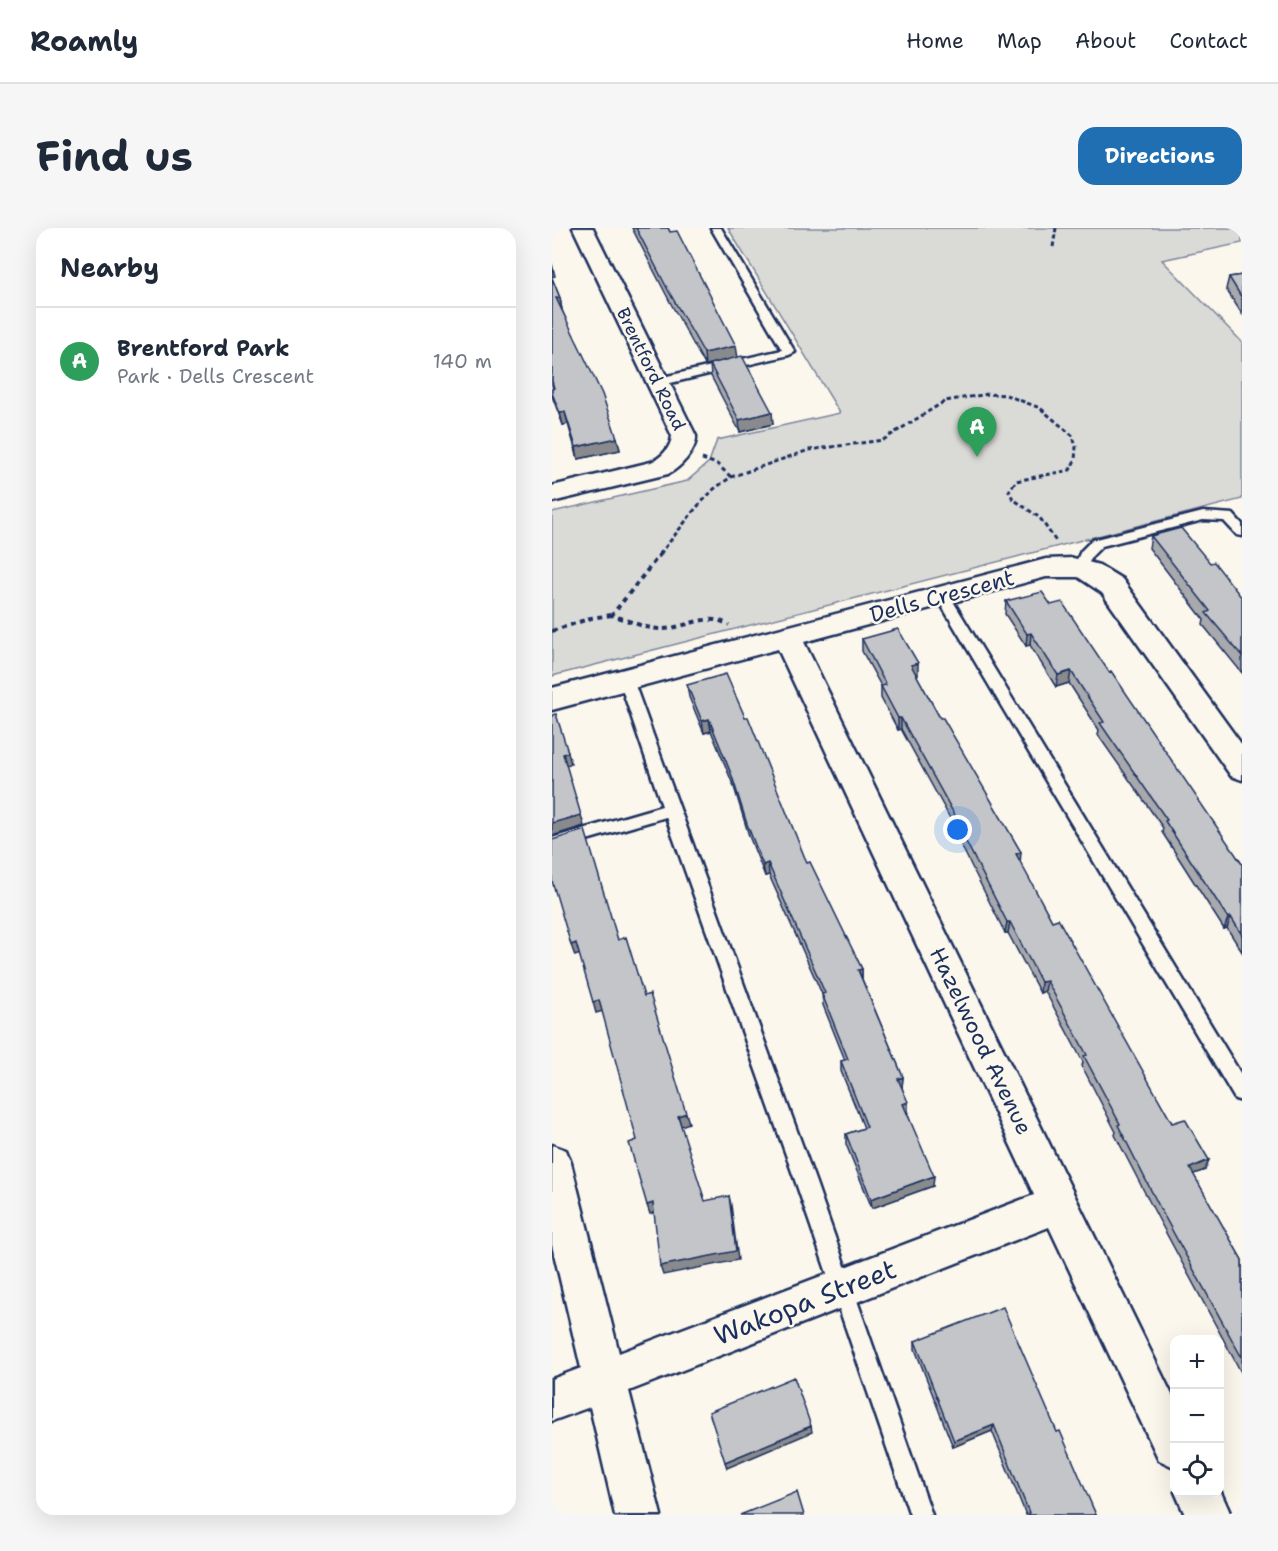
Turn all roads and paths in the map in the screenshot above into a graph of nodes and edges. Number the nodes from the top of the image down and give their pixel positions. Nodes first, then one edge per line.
1 (584, 228) edge
2 (716, 228) edge
3 (1056, 228) edge
4 (1053, 247) dead end
5 (658, 382) junction
6 (679, 452) junction
7 (731, 477) junction
8 (552, 493) edge
9 (1242, 532) edge
10 (1073, 567) junction
11 (943, 596) junction
12 (612, 615) junction
13 (552, 631) edge
14 (787, 637) junction
15 (746, 648) junction
16 (626, 680) junction
17 (552, 699) edge
18 (1242, 768) edge
19 (671, 809) junction
20 (552, 844) edge
21 (1242, 1093) edge
22 (552, 1162) edge
23 (1059, 1204) junction
24 (842, 1288) junction
25 (604, 1379) junction
26 (552, 1400) edge
27 (1173, 1443) edge
28 (1199, 1497) edge
29 (638, 1515) edge
30 (921, 1515) edge
31 (1208, 1515) edge

1 - 5 street, Brentford Road
2 - 5 lane
3 - 4 path
5 - 6 street, Brentford Road
6 - 7 path
6 - 8 street, Brentford Road
7 - 10 path
7 - 12 path
9 - 10 lane
10 - 11 street, Dells Crescent
10 - 18 street
11 - 14 street, Dells Crescent
11 - 21 lane
12 - 13 path
12 - 15 path
14 - 15 street, Dells Crescent
14 - 23 street, Hazelwood Avenue
15 - 16 street, Dells Crescent
16 - 17 street, Dells Crescent
16 - 19 lane
19 - 20 lane
19 - 24 lane
22 - 25 street
23 - 24 street, Wakopa Street
23 - 27 street, Hazelwood Avenue
24 - 25 street, Wakopa Street
24 - 30 lane
25 - 26 street, Wakopa Street
25 - 29 street
28 - 31 street

